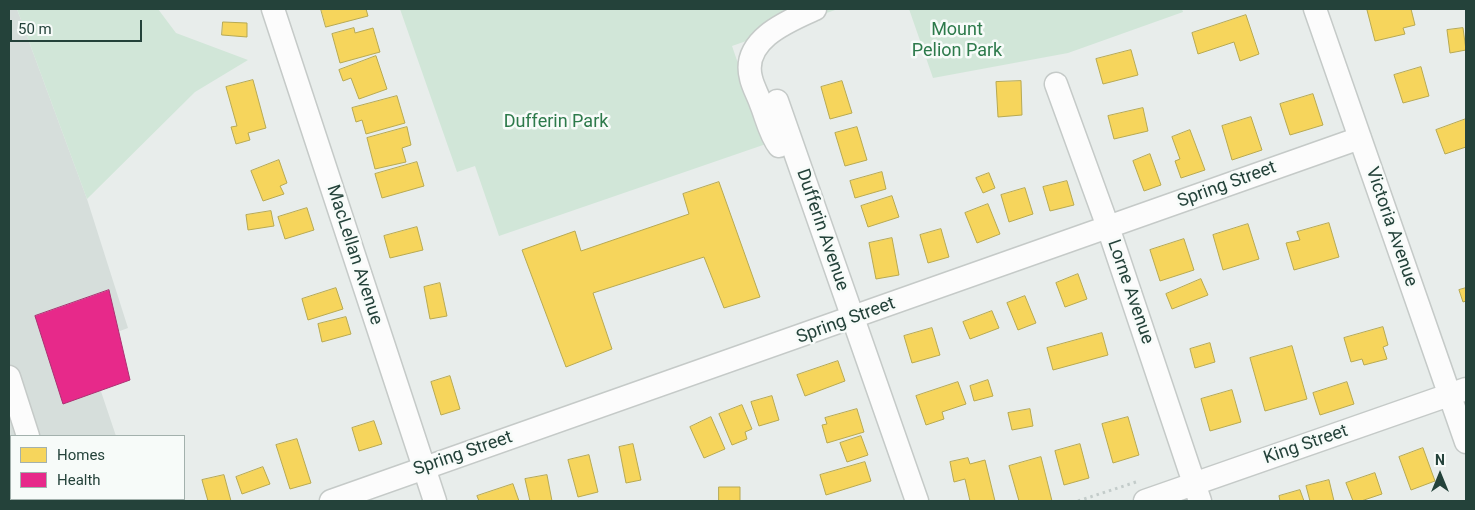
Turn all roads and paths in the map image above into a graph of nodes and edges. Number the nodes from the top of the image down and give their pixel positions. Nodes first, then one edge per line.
1 (273, 9) edge
2 (815, 9) edge
3 (1316, 10) edge
4 (1056, 84) dead end
5 (777, 101) dead end
6 (1360, 138) junction
7 (796, 155) junction
8 (1108, 227) junction
9 (853, 318) junction
10 (9, 377) edge
11 (1458, 392) edge
12 (28, 435) edge
13 (1466, 442) edge
14 (424, 468) junction
15 (1197, 493) edge
16 (331, 501) edge
17 (435, 501) edge
18 (918, 501) edge
19 (1145, 501) edge

1 - 14 street, MacLellan Avenue
2 - 7 street
3 - 6 street, Victoria Avenue
4 - 8 street, Lorne Avenue
5 - 7 street, Dufferin Avenue
6 - 8 street, Spring Street
6 - 11 street, Victoria Avenue
7 - 9 street, Dufferin Avenue
8 - 9 street, Spring Street
8 - 15 street, Lorne Avenue
9 - 14 street, Spring Street
9 - 18 street, Dufferin Avenue
10 - 12 street
11 - 13 street, Victoria Avenue
11 - 15 street, King Street
14 - 16 street, Spring Street
14 - 17 street, MacLellan Avenue
15 - 19 street, King Street

